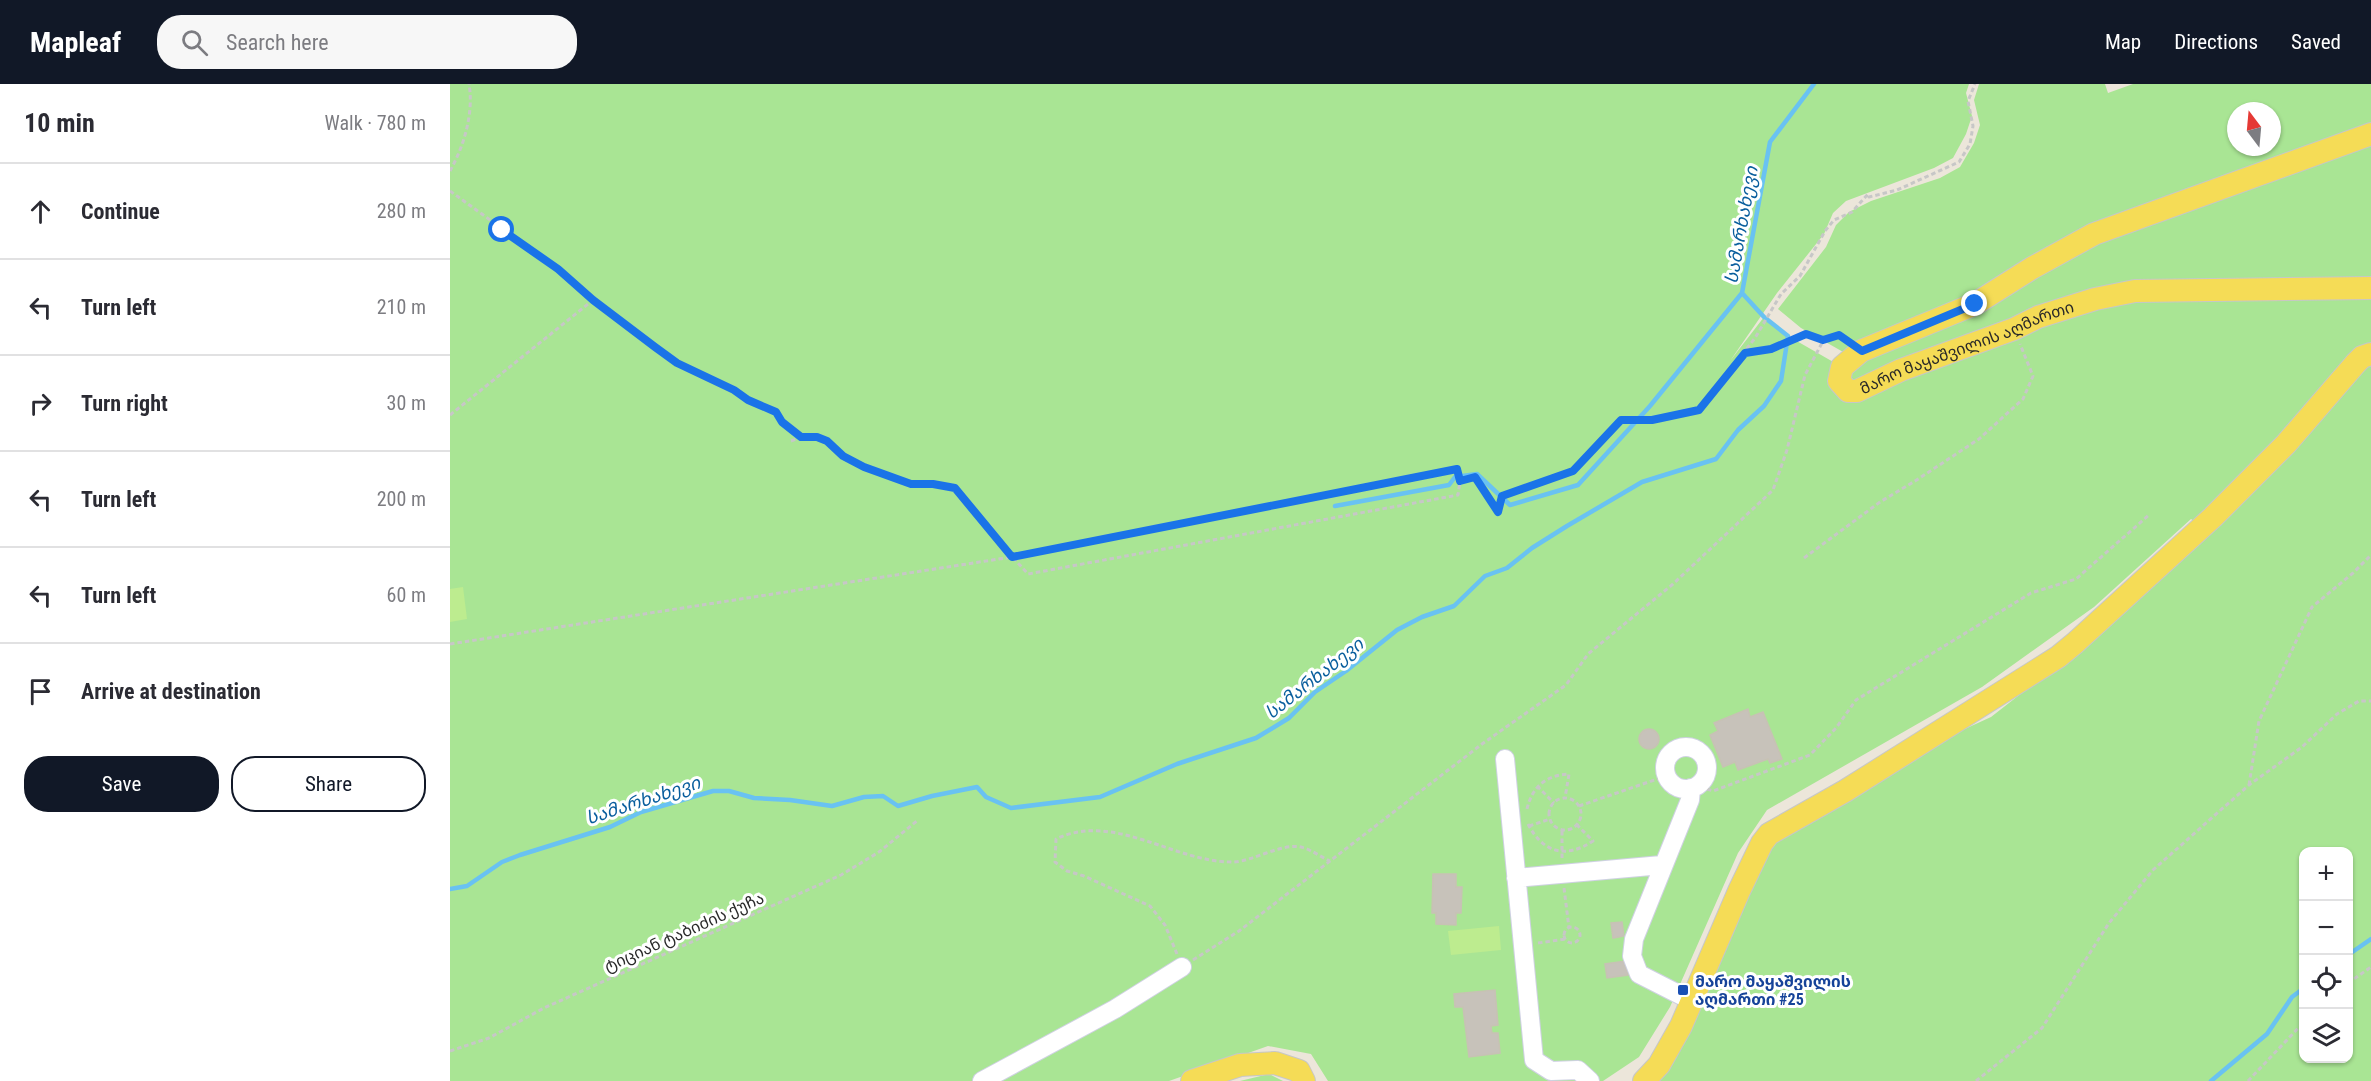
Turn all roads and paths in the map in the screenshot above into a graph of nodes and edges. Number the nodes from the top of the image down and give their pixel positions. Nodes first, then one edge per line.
1 (470, 84) edge
2 (1975, 84) edge
3 (2371, 134) edge
4 (450, 171) edge
5 (450, 191) edge
6 (2371, 288) edge
7 (593, 300) junction
8 (2014, 329) junction
9 (1823, 340) junction
10 (1862, 351) junction
11 (1745, 353) junction
12 (2371, 354) edge
13 (450, 415) edge
14 (801, 437) junction
15 (791, 441) dead end
16 (1460, 481) junction
17 (2149, 515) dead end
18 (2371, 555) edge
19 (1012, 557) junction
20 (1804, 558) dead end
21 (450, 644) edge
22 (2371, 701) edge
23 (1504, 759) dead end
24 (1666, 776) junction
25 (2249, 785) junction
26 (1537, 786) junction
27 (1694, 787) junction
28 (1565, 798) junction
29 (1554, 803) junction
30 (1579, 806) junction
31 (1550, 819) junction
32 (918, 820) dead end
33 (1577, 825) junction
34 (1520, 829) junction
35 (1330, 861) junction
36 (1662, 865) junction
37 (1516, 878) junction
38 (1566, 939) junction
39 (1523, 945) junction
40 (1182, 967) junction
41 (2371, 967) edge
42 (2353, 979) edge
43 (1692, 1001) junction
44 (2299, 1027) edge
45 (450, 1051) edge
46 (982, 1081) edge
47 (1192, 1081) edge
48 (1304, 1081) edge
49 (1590, 1081) edge
50 (1644, 1081) edge
51 (1976, 1081) edge
52 (2248, 1081) edge

1 - 4 path
2 - 11 path
3 - 10 main road, მარო მაყაშვილის აღმართი
5 - 7 path
6 - 8 main road, მარო მაყაშვილის აღმართი
7 - 13 path
7 - 14 path
8 - 10 main road, მარო მაყაშვილის აღმართი
8 - 20 path
9 - 10 path
9 - 11 path
9 - 35 path
11 - 16 path
12 - 43 main road
14 - 15 path
14 - 19 path
16 - 19 path
16 - 19 path
17 - 27 path
18 - 25 path
19 - 21 path
22 - 25 path
23 - 34 lane
24 - 27 lane
24 - 27 lane
24 - 30 path
25 - 51 path
26 - 28 path
26 - 29 path
26 - 34 path
27 - 36 lane
28 - 29 path
28 - 30 path
29 - 31 path
30 - 33 path
31 - 33 path
31 - 34 path
32 - 45 path, ტიციან ტაბიძის ქუჩა
33 - 34 path
34 - 37 lane
35 - 40 path
35 - 40 path
36 - 37 lane
36 - 43 lane
37 - 39 lane
38 - 38 path
38 - 39 path
39 - 49 lane
40 - 46 lane
41 - 42 path
43 - 50 main road
44 - 52 path
47 - 48 main road

